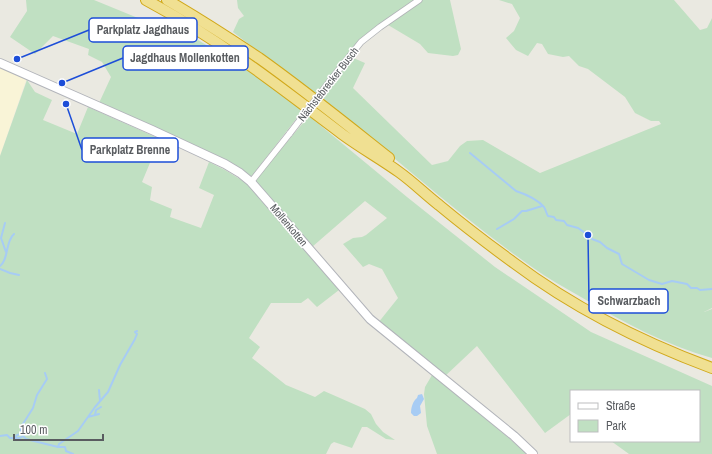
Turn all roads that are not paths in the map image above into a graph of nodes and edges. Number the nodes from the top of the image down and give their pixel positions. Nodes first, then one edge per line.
1 (146, 0) edge
2 (166, 0) edge
3 (419, 0) edge
4 (170, 23) dead end
5 (222, 46) junction
6 (0, 63) edge
7 (251, 182) junction
8 (712, 361) edge
9 (712, 368) edge
10 (533, 454) edge

1 - 5 highway
2 - 8 highway
3 - 7 street, Nächstebrecker Busch, bridge
4 - 5 highway
5 - 9 highway
6 - 7 main road, Mollenkotten
7 - 10 main road, Mollenkotten

